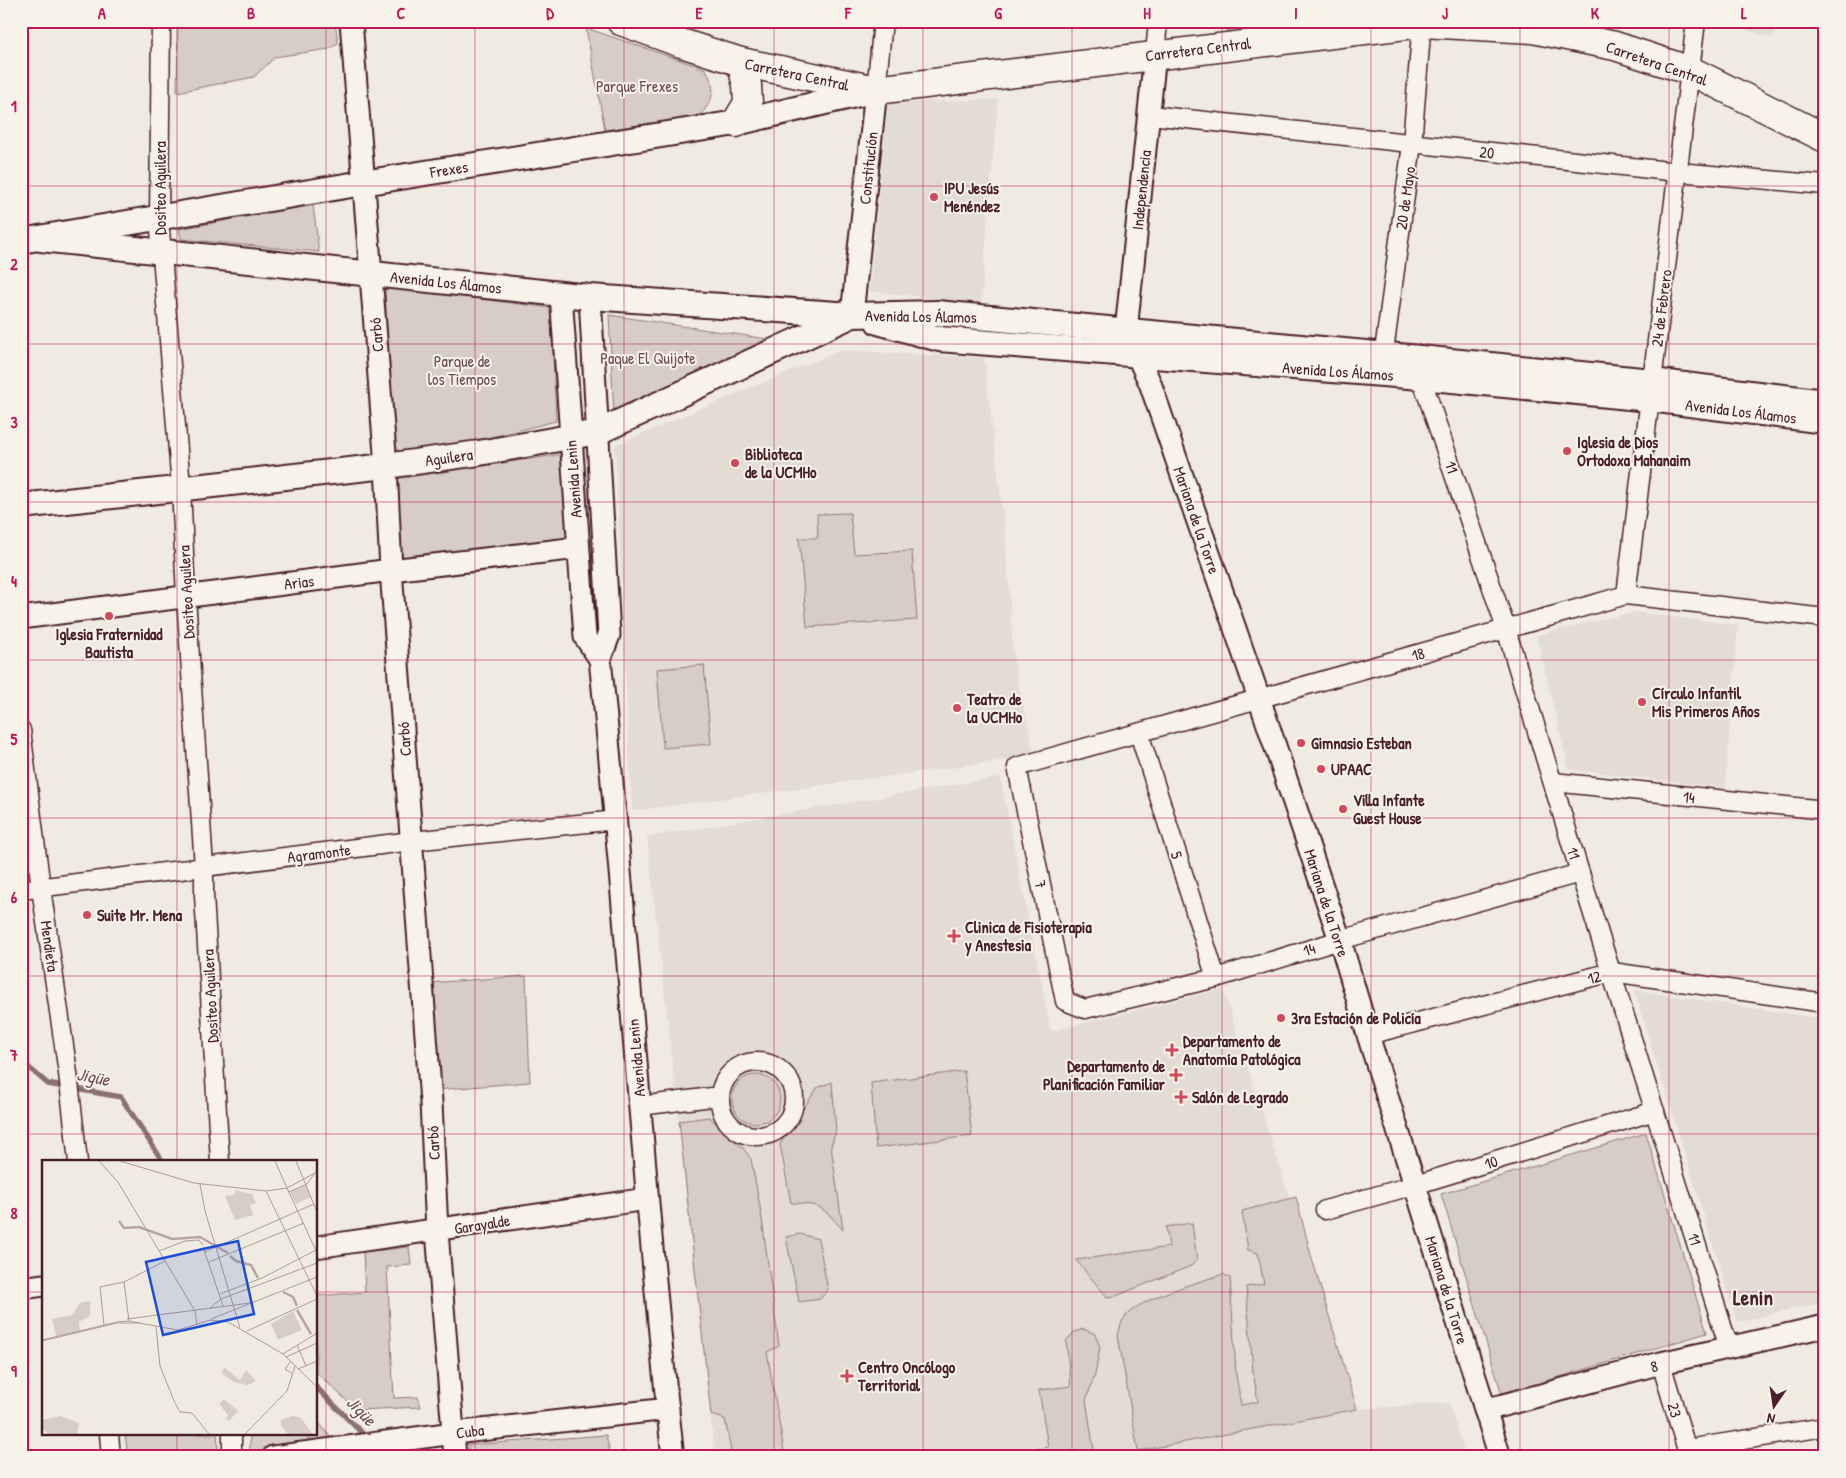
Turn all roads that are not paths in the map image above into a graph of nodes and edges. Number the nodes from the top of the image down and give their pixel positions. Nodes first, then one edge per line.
1 (160, 21) edge
2 (351, 21) edge
3 (883, 21) edge
4 (1158, 21) edge
5 (1696, 21) edge
6 (623, 22) edge
7 (1422, 22) edge
8 (1155, 54) junction
9 (741, 62) junction
10 (1691, 71) junction
11 (876, 90) junction
12 (1150, 115) junction
13 (736, 123) junction
14 (1825, 138) edge
15 (1412, 144) junction
16 (1678, 172) junction
17 (363, 182) junction
18 (1825, 185) edge
19 (159, 218) junction
20 (31, 240) edge
21 (161, 252) junction
22 (371, 274) junction
23 (561, 294) junction
24 (590, 297) junction
25 (852, 315) junction
26 (1126, 331) junction
27 (1137, 356) junction
28 (1382, 364) junction
29 (1421, 367) junction
30 (1651, 390) junction
31 (1825, 402) edge
32 (1825, 421) edge
33 (598, 432) junction
34 (570, 438) junction
35 (386, 466) junction
36 (182, 487) junction
37 (21, 506) edge
38 (578, 548) junction
39 (391, 570) junction
40 (1626, 595) junction
41 (186, 597) junction
42 (21, 618) edge
43 (1825, 618) edge
44 (1506, 628) junction
45 (600, 659) junction
46 (1259, 698) junction
47 (21, 730) edge
48 (1139, 733) junction
49 (1017, 767) joint
50 (1552, 782) junction
51 (1825, 810) edge
52 (617, 820) junction
53 (412, 841) junction
54 (204, 867) junction
55 (1580, 873) junction
56 (41, 888) junction
57 (21, 890) edge
58 (1340, 940) junction
59 (1612, 972) junction
60 (1216, 978) junction
61 (1066, 1001) joint
62 (1825, 1003) edge
63 (1368, 1035) junction
64 (720, 1096) junction
65 (640, 1106) junction
66 (1655, 1111) junction
67 (78, 1160) edge
68 (220, 1160) edge
69 (1415, 1185) junction
70 (647, 1199) junction
71 (1325, 1210) dead end
72 (437, 1231) junction
73 (318, 1247) edge
74 (42, 1284) edge
75 (21, 1288) edge
76 (1825, 1326) edge
77 (1729, 1348) junction
78 (1661, 1363) junction
79 (668, 1409) junction
80 (1485, 1410) junction
81 (1825, 1427) edge
82 (452, 1433) junction
83 (109, 1436) edge
84 (232, 1436) edge
85 (1688, 1453) edge
86 (111, 1457) edge
87 (232, 1457) edge
88 (273, 1457) edge
89 (455, 1457) edge
90 (673, 1457) edge
91 (1500, 1457) edge

1 - 19 street, Dositeo Aguilera
2 - 17 street, Carbó
3 - 11 street, Constitución
4 - 8 street, Independencia
5 - 10 street, 24 de Febrero
6 - 9 main road, Carretera Central
7 - 8 main road, Carretera Central
7 - 10 main road, Carretera Central
7 - 15 street, 20 de Mayo
8 - 11 main road, Carretera Central
8 - 12 street, Independencia
9 - 11 main road, Carretera Central
9 - 13 main road
10 - 14 main road, Carretera Central
10 - 16 street, 24 de Febrero
11 - 13 main road, Frexes
11 - 25 street, Constitución
12 - 15 street, 20
12 - 26 street, Independencia
13 - 17 main road, Frexes
15 - 16 street, 20
15 - 28 street, 20 de Mayo
16 - 18 street, 20
16 - 30 street, 24 de Febrero
17 - 19 main road, Frexes
17 - 22 street, Carbó
19 - 20 main road, Frexes
19 - 21 street, Dositeo Aguilera
20 - 21 main road, Avenida Los Álamos
21 - 22 main road, Avenida Los Álamos
21 - 36 street, Dositeo Aguilera
22 - 23 main road, Avenida Los Álamos
22 - 35 street, Carbó
23 - 24 main road, Avenida Los Álamos
23 - 34 street, Avenida Lenin
24 - 25 main road, Avenida Los Álamos
24 - 33 street, Avenida Lenin
25 - 26 main road, Avenida Los Álamos
25 - 27 main road, Avenida Los Álamos
25 - 33 main road, Aguilera
26 - 27 street
26 - 28 main road, Avenida Los Álamos
27 - 28 main road, Avenida Los Álamos
27 - 46 street, Mariana de la Torre
28 - 29 main road, Avenida Los Álamos
29 - 30 main road, Avenida Los Álamos
29 - 44 street, 11
30 - 31 main road, Avenida Los Álamos
30 - 32 main road, Avenida Los Álamos
30 - 40 street, 24 de Febrero
33 - 34 main road, Aguilera
33 - 45 street, Avenida Lenin
34 - 35 main road, Aguilera
34 - 38 street, Avenida Lenin
35 - 36 main road, Aguilera
35 - 39 street, Carbó
36 - 37 main road, Aguilera
36 - 41 street, Dositeo Aguilera
38 - 39 street, Arias
38 - 45 street, Avenida Lenin
39 - 41 street, Arias
39 - 53 street, Carbó
40 - 43 street, 18
40 - 44 street, 18
41 - 42 street, Arias
41 - 54 street, Dositeo Aguilera
44 - 46 street, 18
44 - 50 street, 11
45 - 52 street, Avenida Lenin
46 - 48 street, 18
46 - 58 street, Mariana de la Torre
47 - 56 street, Mendieta
48 - 49 street, 18
48 - 60 street, 5
49 - 61 street, 7
50 - 51 street, 14
50 - 55 street, 11
52 - 53 street, Agramonte
52 - 65 street, Avenida Lenin
53 - 54 street, Agramonte
53 - 72 street, Carbó
54 - 56 street, Agramonte
54 - 68 street, Dositeo Aguilera
55 - 58 street, 14
55 - 59 street, 11
56 - 57 street, Agramonte
56 - 67 street, Mendieta
58 - 60 street, 14
58 - 63 street, Mariana de la Torre
59 - 62 street, 12
59 - 63 street, 12
59 - 66 street, 11
60 - 61 street, 14
63 - 69 street, Mariana de la Torre
64 - 64 street
64 - 65 street
65 - 70 street, Avenida Lenin
66 - 69 street, 10
66 - 77 street, 11
69 - 71 street, 10
69 - 80 street, Mariana de la Torre
70 - 72 street, Garayalde
70 - 79 street, Avenida Lenin
72 - 73 street, Garayalde
72 - 82 street, Carbó
74 - 75 street
76 - 77 street, 8
77 - 78 street, 8
78 - 80 street, 8
78 - 85 street, 23
79 - 82 street, Cuba
79 - 90 street, Avenida Lenin
80 - 91 street, Mariana de la Torre
81 - 85 street
82 - 88 street, Cuba
82 - 89 street, Carbó
83 - 86 street
84 - 87 street

